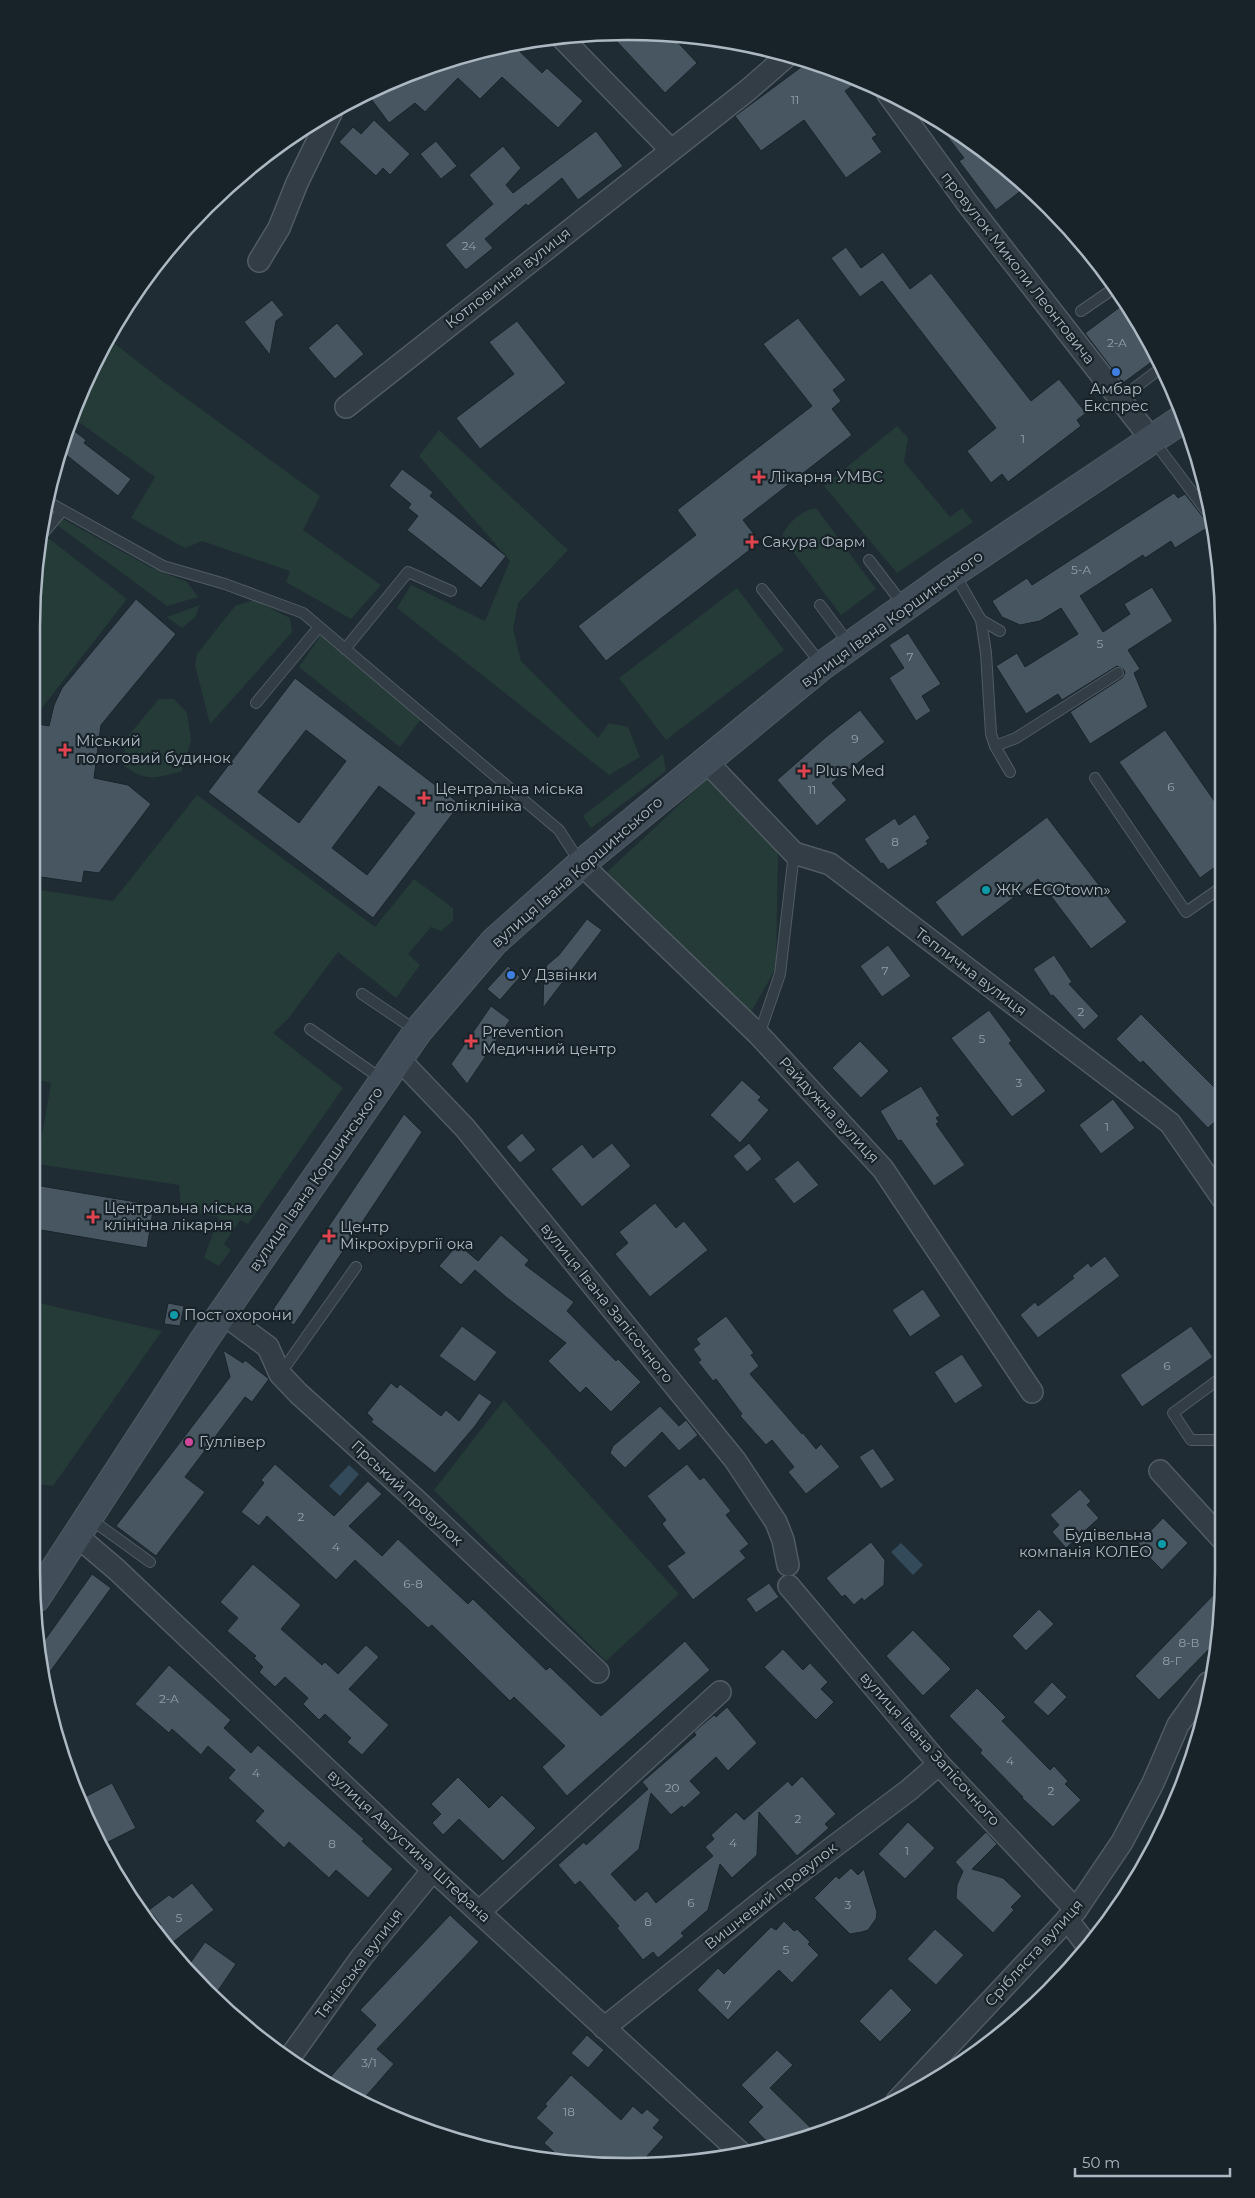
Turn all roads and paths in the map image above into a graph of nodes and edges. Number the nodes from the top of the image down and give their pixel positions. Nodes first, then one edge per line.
1 (567, 43) edge
2 (782, 61) edge
3 (897, 106) edge
4 (326, 124) edge
5 (671, 150) junction
6 (259, 261) dead end
7 (1109, 292) edge
8 (1081, 311) dead end
9 (1156, 372) edge
10 (1120, 399) junction
11 (346, 407) dead end
12 (1178, 422) edge
13 (1152, 440) junction
14 (53, 505) edge
15 (1203, 507) edge
16 (62, 511) junction
17 (49, 526) edge
18 (869, 560) dead end
19 (954, 572) junction
20 (762, 589) dead end
21 (451, 591) dead end
22 (820, 605) dead end
23 (905, 607) junction
24 (981, 620) junction
25 (319, 627) junction
26 (1000, 631) dead end
27 (850, 646) junction
28 (345, 649) junction
29 (823, 665) junction
30 (1118, 673) dead end
31 (256, 703) dead end
32 (995, 746) junction
33 (707, 762) junction
34 (1010, 772) dead end
35 (1095, 778) dead end
36 (794, 853) junction
37 (582, 864) junction
38 (1215, 892) edge
39 (362, 994) dead end
40 (310, 1029) dead end
41 (418, 1031) junction
42 (759, 1035) junction
43 (391, 1070) junction
44 (1215, 1188) edge
45 (356, 1267) dead end
46 (222, 1314) junction
47 (280, 1374) junction
48 (1215, 1383) edge
49 (1032, 1392) dead end
50 (1215, 1440) edge
51 (1160, 1471) dead end
52 (82, 1526) junction
53 (1215, 1531) edge
54 (150, 1562) dead end
55 (41, 1591) edge
56 (598, 1672) dead end
57 (720, 1692) dead end
58 (1202, 1692) edge
59 (939, 1764) junction
60 (433, 1870) junction
61 (479, 1912) junction
62 (1071, 1915) junction
63 (1084, 1940) edge
64 (604, 2028) junction
65 (293, 2053) edge
66 (914, 2083) edge
67 (735, 2148) edge

1 - 5 street
2 - 5 street, Котловинна вулиця
3 - 10 street, провулок Миколи Леонтовича
4 - 6 street
5 - 11 street, Котловинна вулиця
7 - 8 lane
9 - 10 lane
10 - 13 street, провулок Миколи Леонтовича
12 - 13 street, вулиця Івана Коршинського
13 - 15 lane
13 - 19 street, вулиця Івана Коршинського
14 - 16 lane
16 - 17 lane
16 - 25 lane
18 - 23 lane
19 - 23 street, вулиця Івана Коршинського
19 - 24 lane
20 - 29 lane
21 - 28 lane
22 - 27 lane
23 - 27 street, вулиця Івана Коршинського
24 - 26 lane
24 - 32 lane
25 - 28 lane
25 - 31 lane
27 - 29 street, вулиця Івана Коршинського
28 - 37 lane
29 - 33 street, вулиця Івана Коршинського
30 - 32 lane
32 - 34 lane
33 - 36 street, Теплична вулиця
33 - 37 street, вулиця Івана Коршинського
35 - 38 lane
36 - 42 lane
36 - 44 street, Теплична вулиця
37 - 41 street, вулиця Івана Коршинського
37 - 42 street, Райдужна вулиця
39 - 41 lane
40 - 43 lane
41 - 43 street, вулиця Івана Коршинського
42 - 49 street, Райдужна вулиця
43 - 46 street, вулиця Івана Коршинського
43 - 59 street, вулиця Івана Запісочного
45 - 47 lane
46 - 47 street, Гірський провулок
46 - 52 street, вулиця Івана Коршинського
47 - 56 street, Гірський провулок
48 - 50 lane
51 - 53 street
52 - 54 lane
52 - 55 street, вулиця Івана Коршинського
52 - 60 street, вулиця Августина Штефана
57 - 61 street
58 - 62 street, Срібляста вулиця
59 - 62 street, вулиця Івана Запісочного
59 - 64 street, Вишневий провулок
60 - 61 street, вулиця Августина Штефана
60 - 65 street, Тячівська вулиця
61 - 64 street, вулиця Августина Штефана
62 - 63 street, вулиця Івана Запісочного
62 - 66 street, Срібляста вулиця
64 - 67 street, вулиця Августина Штефана

